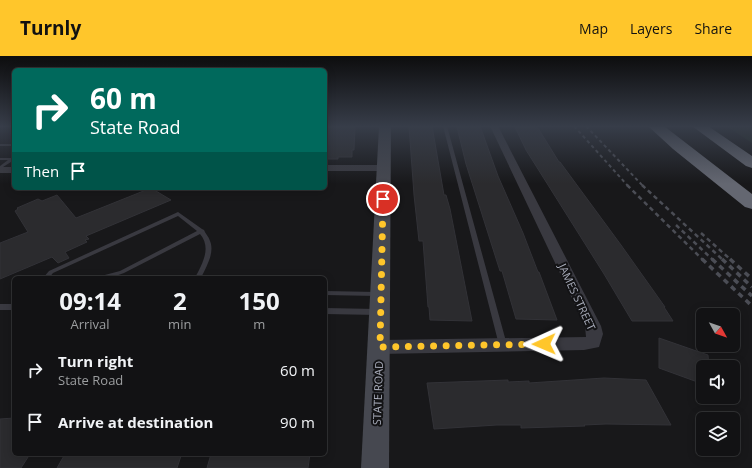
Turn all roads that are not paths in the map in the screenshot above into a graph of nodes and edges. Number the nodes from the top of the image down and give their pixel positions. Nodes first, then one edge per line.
1 (385, 145) edge
2 (450, 145) edge
3 (504, 145) edge
4 (677, 145) edge
5 (727, 145) edge
6 (0, 159) edge
7 (12, 159) edge
8 (12, 160) edge
9 (752, 163) edge
10 (327, 168) edge
11 (384, 168) junction
12 (0, 169) edge
13 (12, 170) edge
14 (752, 202) edge
15 (202, 231) junction
16 (48, 276) edge
17 (109, 276) edge
18 (199, 276) edge
19 (327, 293) edge
20 (381, 303) junction
21 (0, 307) edge
22 (12, 307) edge
23 (327, 311) edge
24 (503, 345) junction
25 (380, 347) junction
26 (375, 468) edge

1 - 11 main road, STATE ROAD
2 - 24 lane
3 - 24 street, JAMES STREET
4 - 14 highway
5 - 9 highway
6 - 7 lane
8 - 12 lane
10 - 11 street
11 - 20 main road, STATE ROAD
12 - 13 street
15 - 16 lane
15 - 17 lane
15 - 18 lane
19 - 20 lane
20 - 23 lane
20 - 25 main road, STATE ROAD
21 - 22 lane
24 - 25 street, JAMES STREET
25 - 26 main road, STATE ROAD

